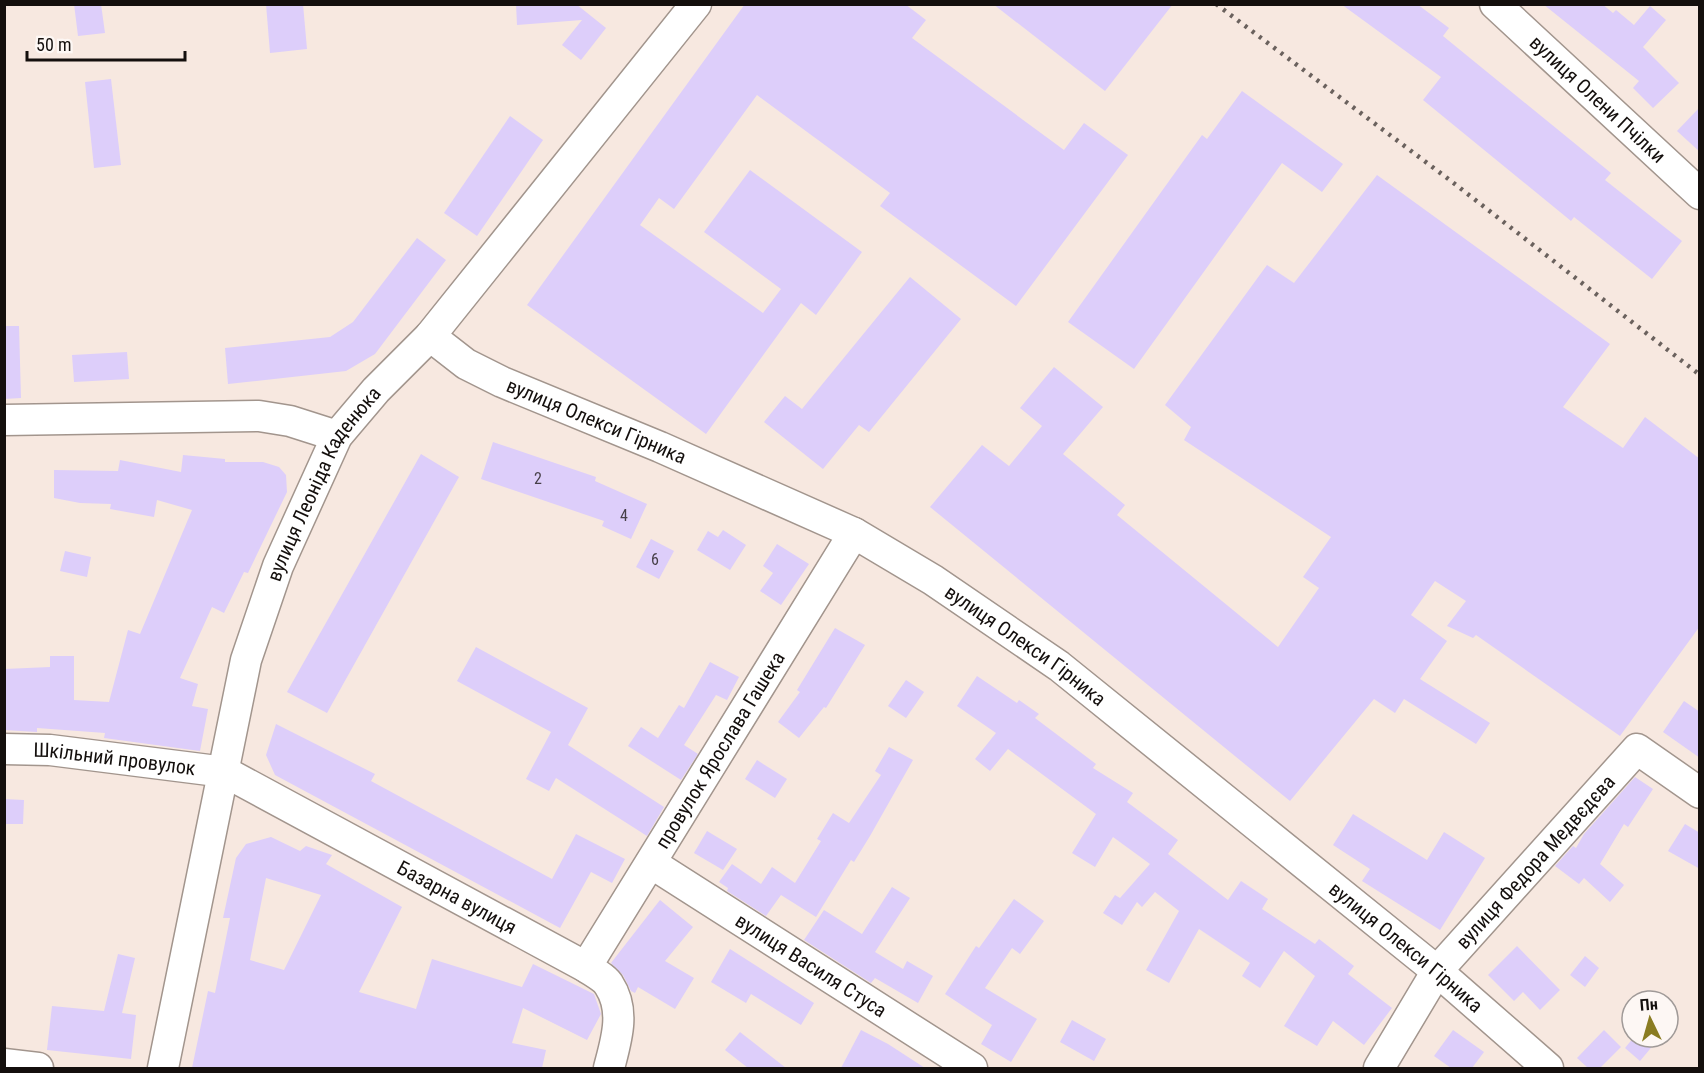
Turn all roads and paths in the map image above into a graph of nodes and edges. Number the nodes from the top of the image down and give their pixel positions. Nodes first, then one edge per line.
1 (696, 4) edge
2 (1496, 4) edge
3 (1700, 194) edge
4 (430, 336) junction
5 (4, 420) edge
6 (337, 436) junction
7 (854, 533) junction
8 (4, 748) edge
9 (225, 772) junction
10 (1700, 793) edge
11 (651, 863) junction
12 (586, 968) junction
13 (1437, 971) junction
14 (4, 1064) edge
15 (38, 1068) edge
16 (163, 1068) edge
17 (609, 1068) edge
18 (972, 1068) edge
19 (1379, 1068) edge
20 (1548, 1068) edge

1 - 4 street, вулиця Леоніда Каденюка
2 - 3 street, вулиця Олени Пчілки
4 - 6 street, вулиця Леоніда Каденюка
4 - 7 street, вулиця Олекси Гірника
5 - 6 street
6 - 9 street, вулиця Леоніда Каденюка
7 - 11 street, провулок Ярослава Гашека
7 - 13 street, вулиця Олекси Гірника
8 - 9 street, Шкільний провулок
9 - 12 street, Базарна вулиця
9 - 16 street, вулиця Леоніда Каденюка
10 - 13 street, вулиця Федора Медвєдєва
11 - 12 street, провулок Ярослава Гашека
11 - 18 street, вулиця Василя Стуса
12 - 17 street, Базарна вулиця
13 - 19 street, вулиця Федора Медвєдєва
13 - 20 street, вулиця Олекси Гірника
14 - 15 street

